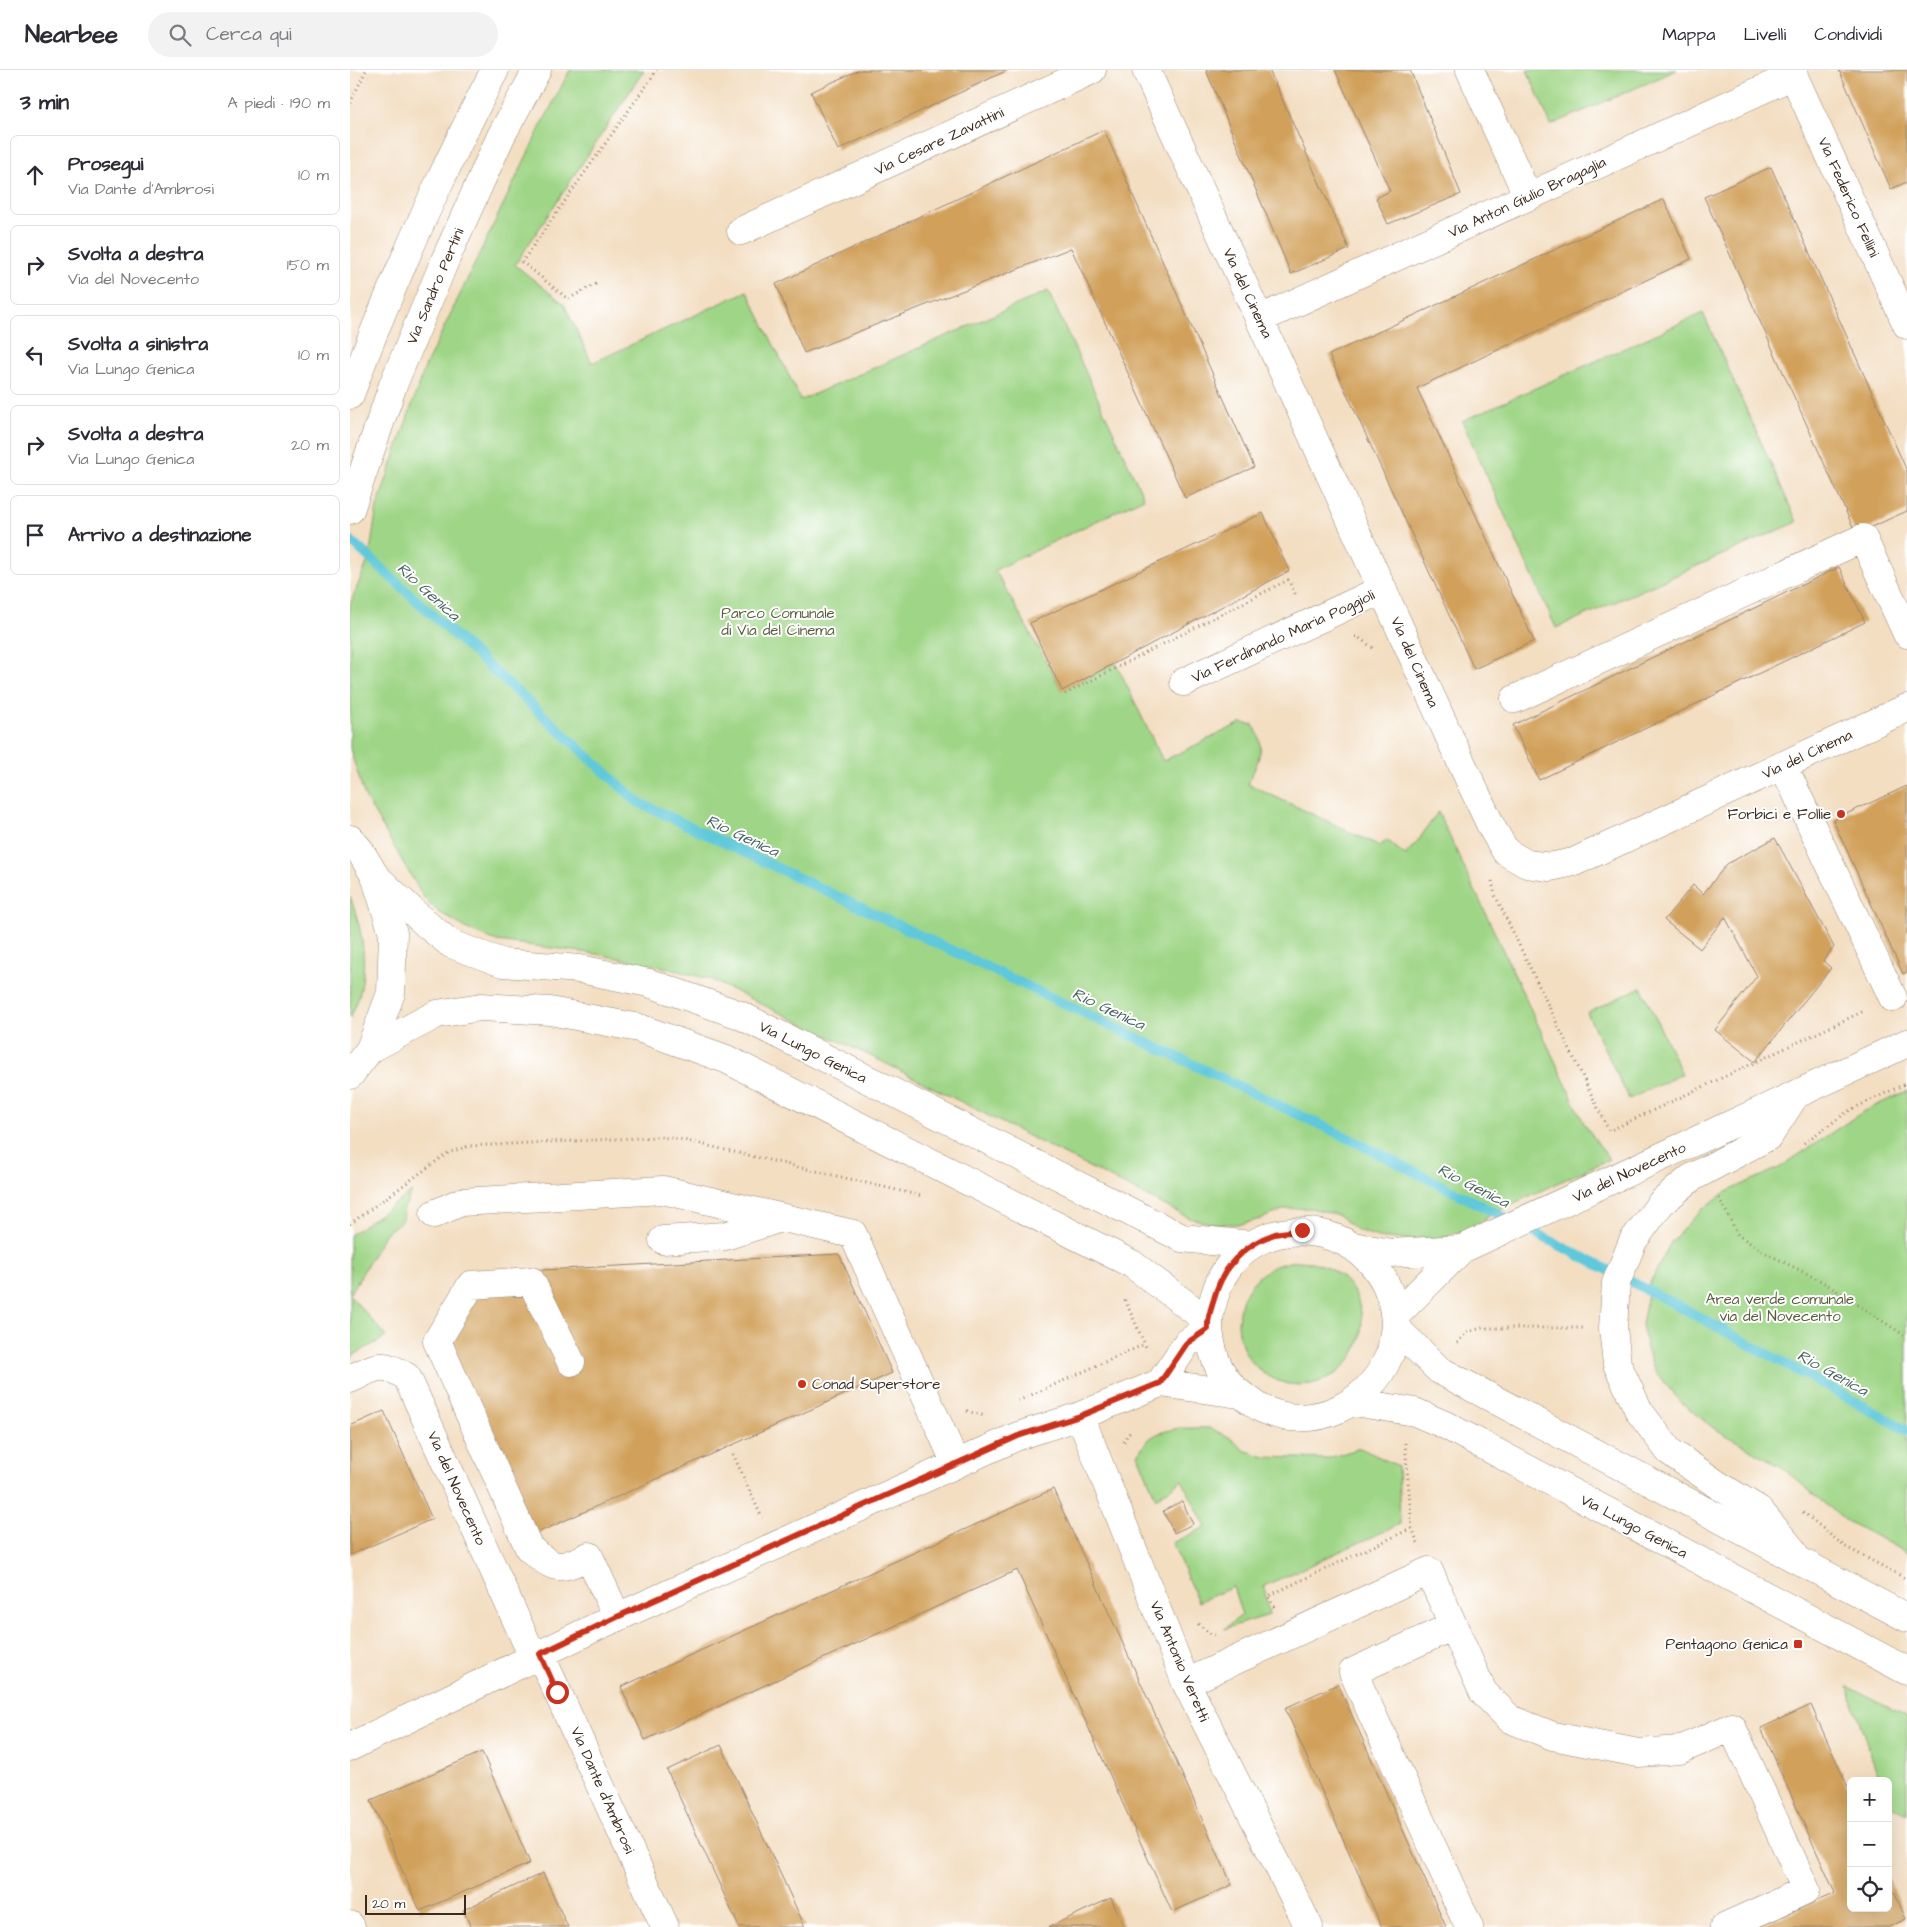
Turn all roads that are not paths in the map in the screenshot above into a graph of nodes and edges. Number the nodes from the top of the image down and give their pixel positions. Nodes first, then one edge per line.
1 (495, 70) edge
2 (537, 70) edge
3 (1092, 70) edge
4 (1146, 70) edge
5 (1470, 70) edge
6 (1793, 72) edge
7 (1528, 197) junction
8 (741, 232) dead end
9 (1260, 319) junction
10 (1907, 325) edge
11 (350, 395) edge
12 (350, 510) edge
13 (1382, 589) junction
14 (1907, 634) edge
15 (1184, 682) dead end
16 (1515, 698) dead end
17 (1907, 708) edge
18 (1784, 765) junction
19 (350, 839) edge
20 (375, 876) junction
21 (1893, 998) road end
22 (1907, 1043) edge
23 (370, 1049) junction
24 (350, 1075) edge
25 (1796, 1094) junction
26 (434, 1214) dead end
27 (782, 1218) junction
28 (663, 1240) dead end
29 (1251, 1245) junction
30 (1353, 1246) junction
31 (1462, 1250) junction
32 (1395, 1322) junction
33 (1208, 1325) junction
34 (571, 1362) dead end
35 (350, 1379) edge
36 (1160, 1383) junction
37 (1238, 1394) junction
38 (1354, 1402) junction
39 (1080, 1416) junction
40 (956, 1464) junction
41 (1802, 1562) junction
42 (617, 1617) junction
43 (1907, 1618) edge
44 (1453, 1626) junction
45 (536, 1655) junction
46 (1907, 1671) edge
47 (1186, 1683) junction
48 (350, 1747) edge
49 (664, 1927) edge
50 (1309, 1927) edge
51 (1469, 1927) edge
52 (1724, 1927) edge

1 - 11 street
2 - 12 street, Via Sandro Pertini
3 - 8 street, Via Cesare Zavattini
4 - 9 street, Via del Cinema
5 - 7 street
6 - 7 street, Via Anton Giulio Bragaglia
6 - 10 street, Via Federico Fellini
7 - 9 street, Via Anton Giulio Bragaglia
9 - 13 street, Via del Cinema
13 - 15 street, Via Ferdinando Maria Poggioli
13 - 18 street, Via del Cinema
14 - 16 street
17 - 18 street, Via del Cinema
18 - 21 street
19 - 20 street
20 - 23 street
20 - 29 street, Via Lungo Genica
22 - 25 street, Via del Novecento
23 - 24 street
23 - 33 street
25 - 31 street, Via del Novecento
25 - 41 street, Via del Novecento
26 - 27 street
27 - 28 street
27 - 40 street
29 - 30 street, Via Lungo Genica
29 - 33 street, Via Lungo Genica
30 - 31 street, Via del Novecento
30 - 32 street, Via Lungo Genica
31 - 32 street, Via del Novecento
32 - 38 street, Via Lungo Genica
32 - 41 street
33 - 36 street
33 - 37 street, Via Lungo Genica
34 - 42 street
35 - 45 street, Via del Novecento
36 - 37 street
36 - 39 street
37 - 38 street, Via Lungo Genica
38 - 46 street, Via Lungo Genica
39 - 40 street
39 - 47 street, Via Antonio Veretti
40 - 42 street
41 - 43 street
42 - 45 street
44 - 47 street
44 - 51 street
44 - 52 street
45 - 48 street
45 - 49 street, Via Dante d'Ambrosi
47 - 50 street, Via Antonio Veretti

